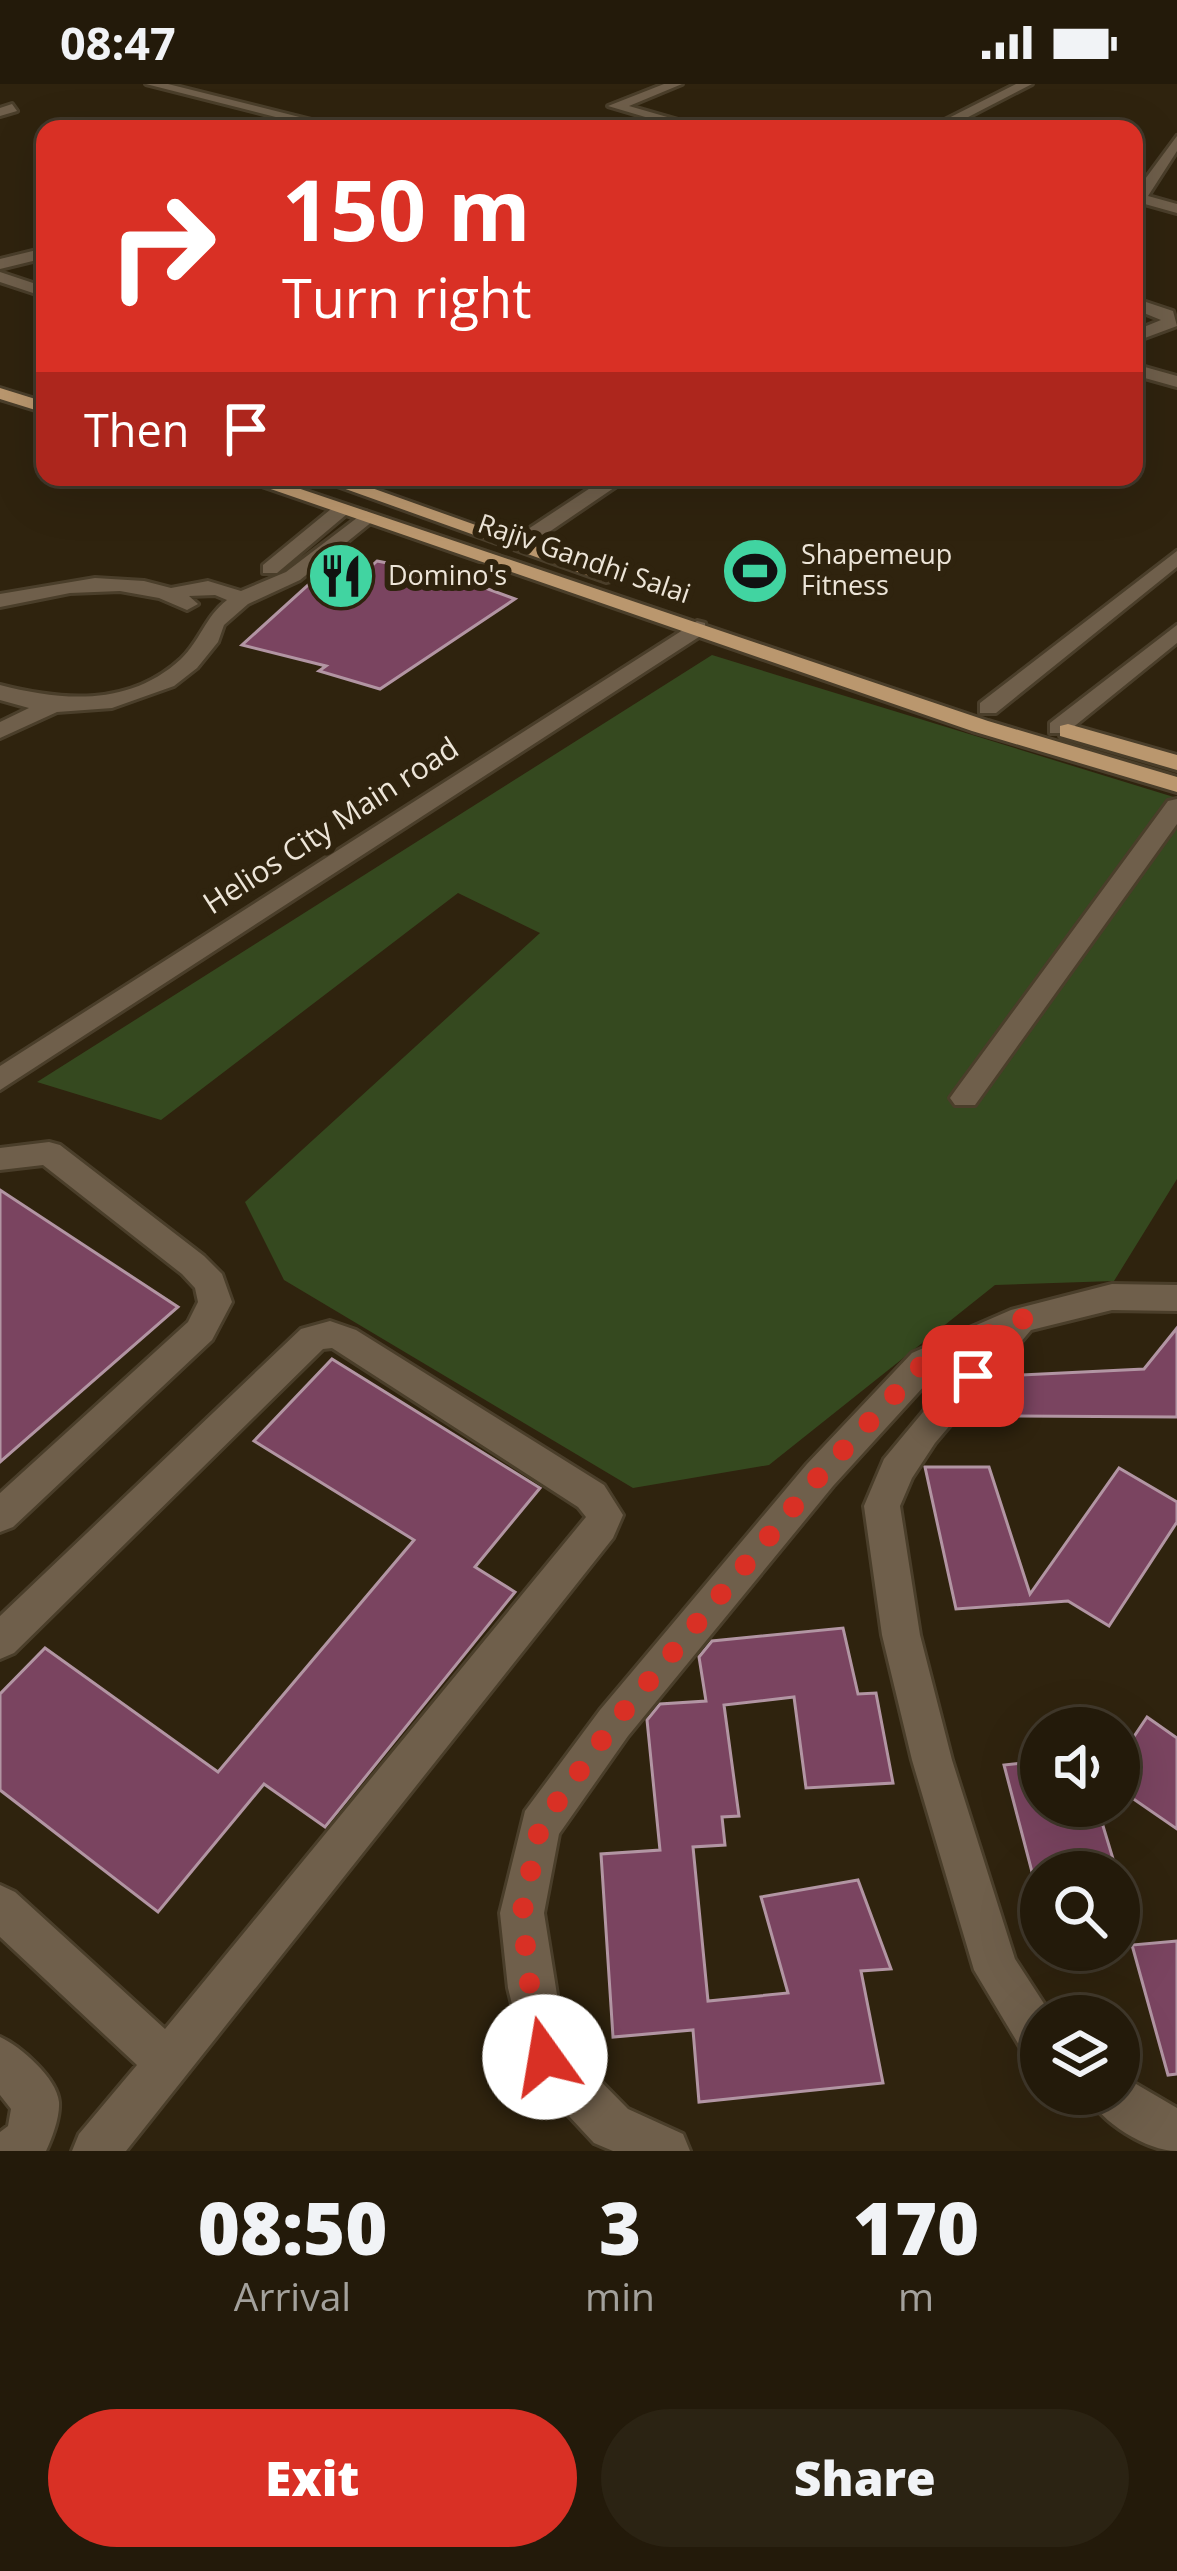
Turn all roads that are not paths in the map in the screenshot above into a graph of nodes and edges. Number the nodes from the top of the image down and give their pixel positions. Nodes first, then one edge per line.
1 (152, 84) edge
2 (676, 84) edge
3 (1026, 84) edge
4 (1046, 84) edge
5 (292, 118) junction
6 (286, 120) edge
7 (301, 120) edge
8 (667, 120) edge
9 (952, 120) edge
10 (974, 120) edge
11 (1177, 140) edge
12 (1143, 191) edge
13 (1143, 200) edge
14 (1177, 209) edge
15 (36, 255) edge
16 (0, 264) edge
17 (0, 277) edge
18 (24, 292) edge
19 (1143, 306) edge
20 (1177, 308) edge
21 (1157, 310) junction
22 (1143, 334) edge
23 (1143, 372) edge
24 (0, 373) edge
25 (1177, 382) edge
26 (36, 384) edge
27 (0, 393) edge
28 (36, 405) edge
29 (273, 486) edge
30 (350, 486) edge
31 (606, 486) edge
32 (343, 509) junction
33 (366, 517) junction
34 (517, 545) junction
35 (1177, 557) edge
36 (233, 593) junction
37 (173, 594) junction
38 (0, 601) edge
39 (214, 622) junction
40 (697, 628) junction
41 (1177, 632) edge
42 (0, 692) edge
43 (53, 705) junction
44 (988, 707) junction
45 (1058, 728) junction
46 (0, 731) edge
47 (1177, 763) edge
48 (1177, 785) edge
49 (1177, 806) edge
50 (0, 1080) edge
51 (965, 1098) dead end
52 (0, 1160) edge
53 (1177, 1298) edge
54 (1023, 1319) junction
55 (0, 1516) edge
56 (0, 1641) edge
57 (0, 1907) edge
58 (1020, 2006) edge
59 (0, 2060) edge
60 (165, 2060) junction
61 (1140, 2112) edge
62 (1177, 2135) edge
63 (28, 2147) edge
64 (96, 2151) edge
65 (666, 2151) edge

1 - 5 street
2 - 8 street
3 - 9 street
4 - 10 street
5 - 6 street
5 - 7 street
11 - 12 street
13 - 14 street
15 - 16 street
17 - 18 street
19 - 21 street
20 - 21 street
21 - 22 street
23 - 25 street
24 - 26 main road
27 - 28 main road
29 - 32 main road, Rajiv Gandhi Salai
30 - 34 main road, Rajiv Gandhi Salai
31 - 34 street
32 - 33 main road, Rajiv Gandhi Salai
32 - 36 street
33 - 36 street
33 - 40 main road, Rajiv Gandhi Salai
34 - 44 main road, Rajiv Gandhi Salai
35 - 44 street
36 - 37 street
36 - 39 street
37 - 38 street
37 - 39 street
39 - 43 street
40 - 48 main road, Rajiv Gandhi Salai
40 - 50 street, Helios City Main road
41 - 45 street
42 - 43 street
43 - 46 street
44 - 45 main road, Rajiv Gandhi Salai
45 - 47 main road, Rajiv Gandhi Salai
49 - 51 street
52 - 55 street
53 - 54 street
54 - 58 street
54 - 65 street
56 - 60 street
57 - 60 street
59 - 63 street
60 - 64 street
61 - 62 street

